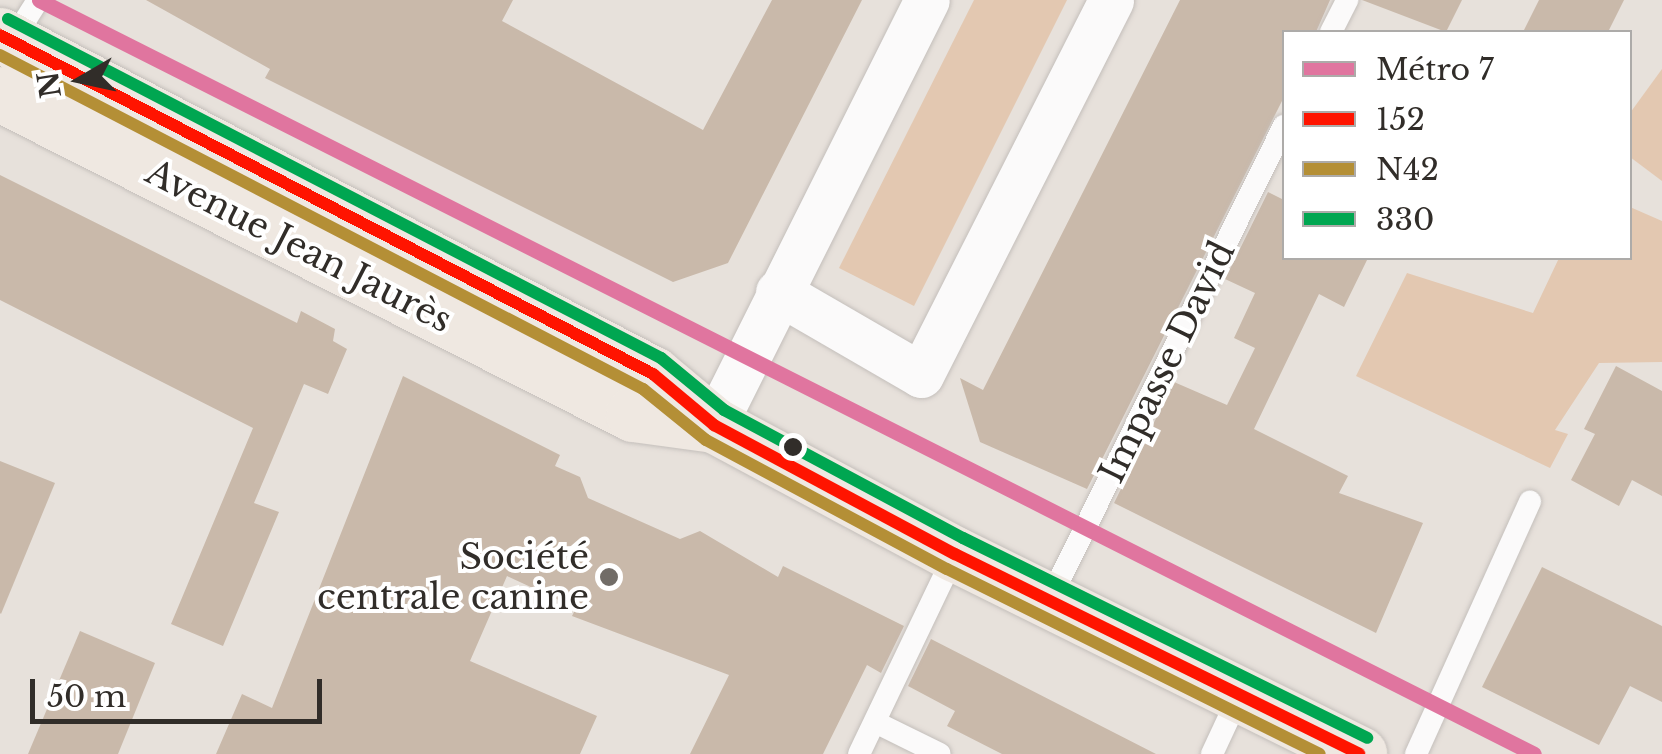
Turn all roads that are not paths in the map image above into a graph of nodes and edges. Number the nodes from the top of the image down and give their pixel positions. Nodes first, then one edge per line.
1 (927, 0) edge
2 (1111, 0) edge
3 (1347, 0) edge
4 (1332, 30) edge
5 (12, 35) edge
6 (0, 94) edge
7 (1282, 130) edge
8 (778, 292) junction
9 (714, 425) junction
10 (1530, 501) dead end
11 (956, 554) junction
12 (1050, 598) junction
13 (1240, 693) junction
14 (875, 722) junction
15 (859, 754) edge
16 (940, 754) edge
17 (1212, 754) edge
18 (1359, 754) edge
19 (1416, 754) edge

1 - 8 street
2 - 8 street
3 - 4 lane
5 - 9 main road, Avenue Jean Jaurès
6 - 9 main road, Avenue Jean Jaurès
7 - 12 lane, Impasse David
8 - 9 street
9 - 11 main road, Avenue Jean Jaurès
10 - 19 lane
11 - 12 main road, Avenue Jean Jaurès
11 - 14 lane
12 - 13 main road, Avenue Jean Jaurès
13 - 17 lane
13 - 18 main road, Avenue Jean Jaurès
14 - 15 lane
14 - 16 lane

